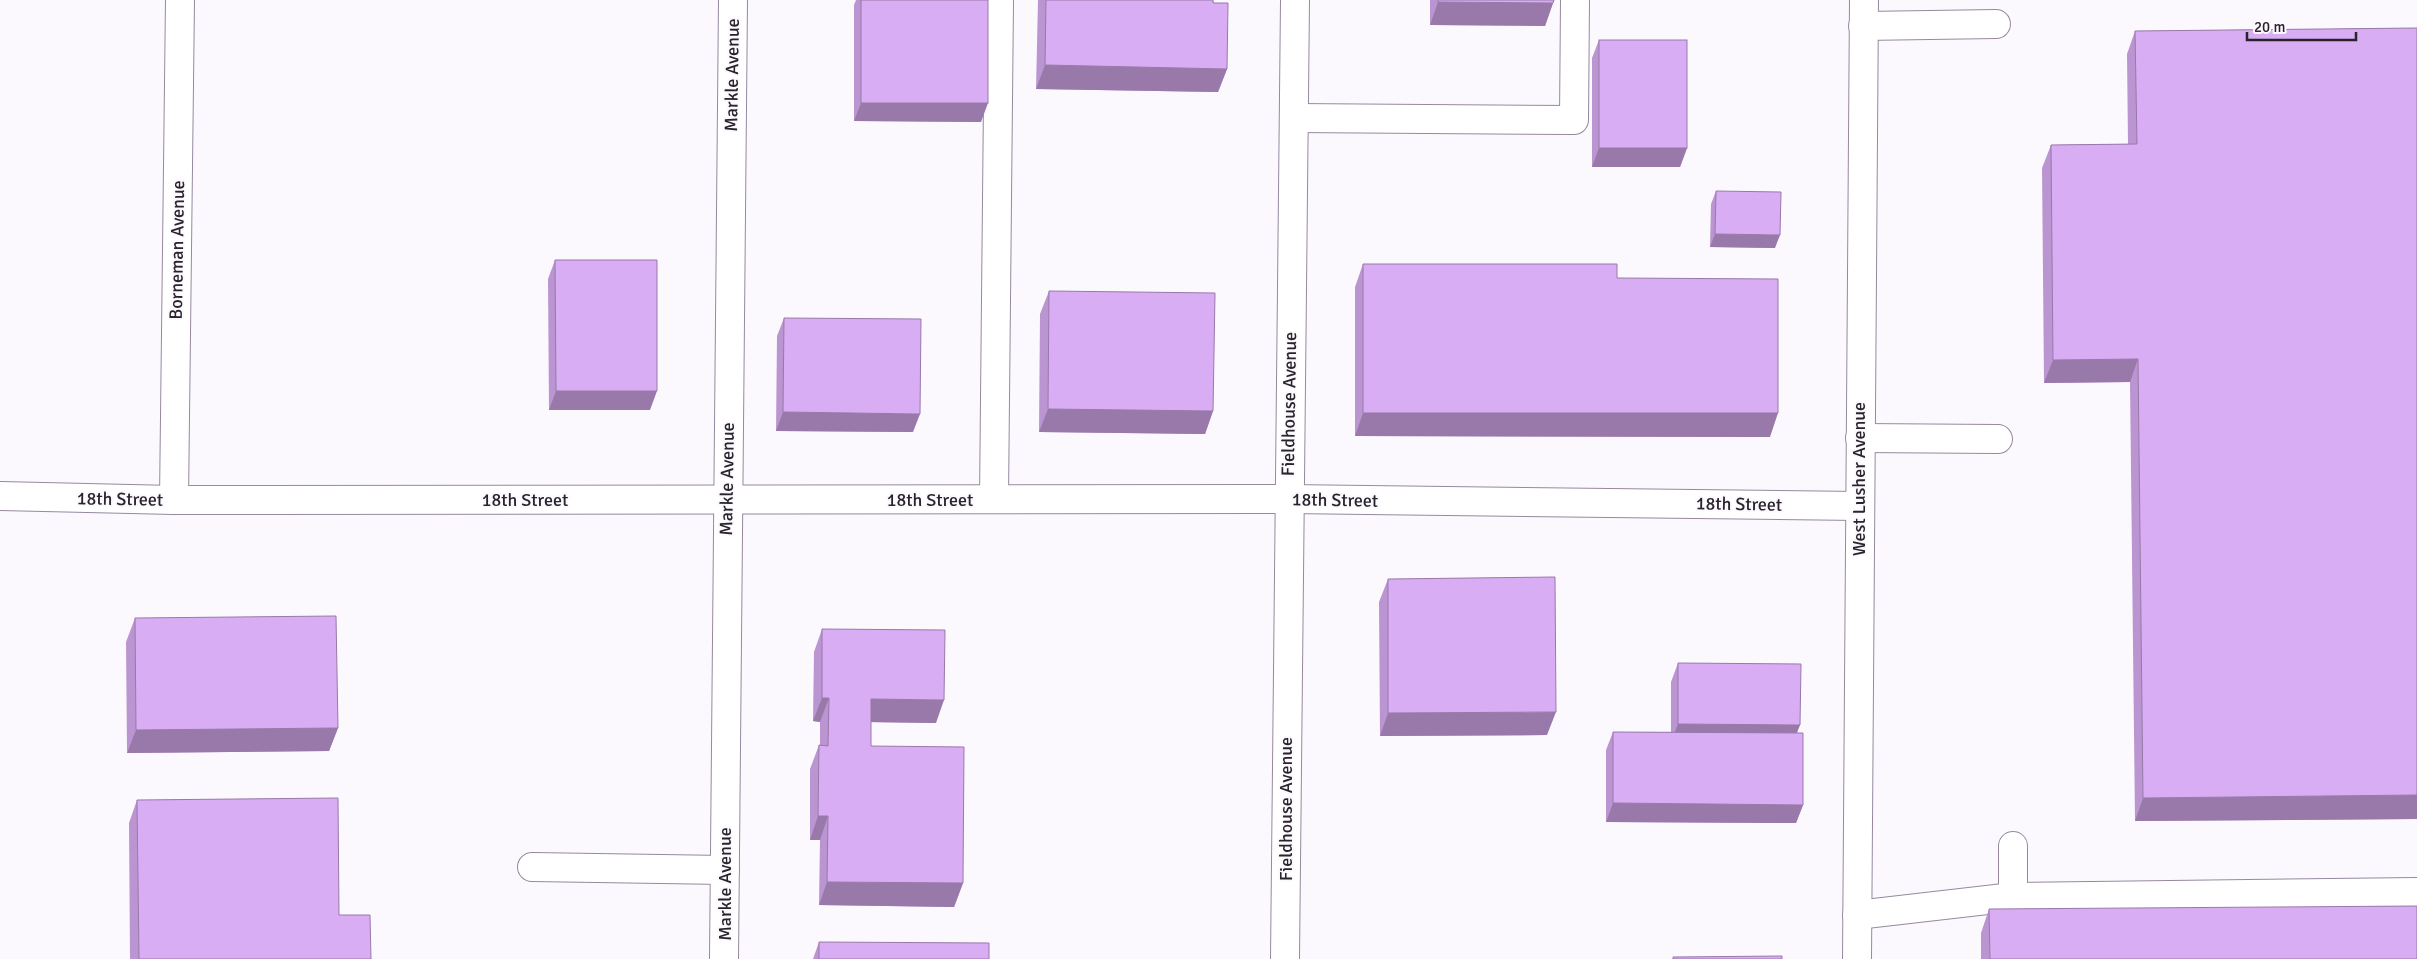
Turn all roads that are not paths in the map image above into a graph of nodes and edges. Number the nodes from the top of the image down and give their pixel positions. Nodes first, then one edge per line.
1 (180, 0) edge
2 (733, 0) edge
3 (999, 0) edge
4 (1295, 0) edge
5 (1574, 0) edge
6 (1863, 13) edge
7 (1996, 24) dead end
8 (1294, 118) junction
9 (1860, 438) junction
10 (1998, 439) dead end
11 (0, 496) edge
12 (994, 499) junction
13 (1288, 499) junction
14 (174, 500) junction
15 (727, 500) junction
16 (1859, 506) junction
17 (2013, 846) dead end
18 (532, 866) dead end
19 (724, 870) junction
20 (2417, 892) edge
21 (2013, 897) junction
22 (1857, 915) junction
23 (724, 959) edge
24 (1285, 959) edge
25 (1857, 959) edge

1 - 14 street, Borneman Avenue
2 - 15 street, Markle Avenue
3 - 12 street
4 - 8 street, Fieldhouse Avenue
5 - 8 street
6 - 7 street
6 - 9 street, West Lusher Avenue
8 - 13 street, Fieldhouse Avenue
9 - 10 street
9 - 16 street, West Lusher Avenue
11 - 14 street, 18th Street
12 - 13 street, 18th Street
12 - 15 street, 18th Street
13 - 16 street, 18th Street
13 - 24 street, Fieldhouse Avenue
14 - 15 street, 18th Street
15 - 19 street, Markle Avenue
16 - 22 street, West Lusher Avenue
17 - 21 street
18 - 19 street
19 - 23 street, Markle Avenue
20 - 21 street
21 - 22 street
22 - 25 street, West Lusher Avenue

